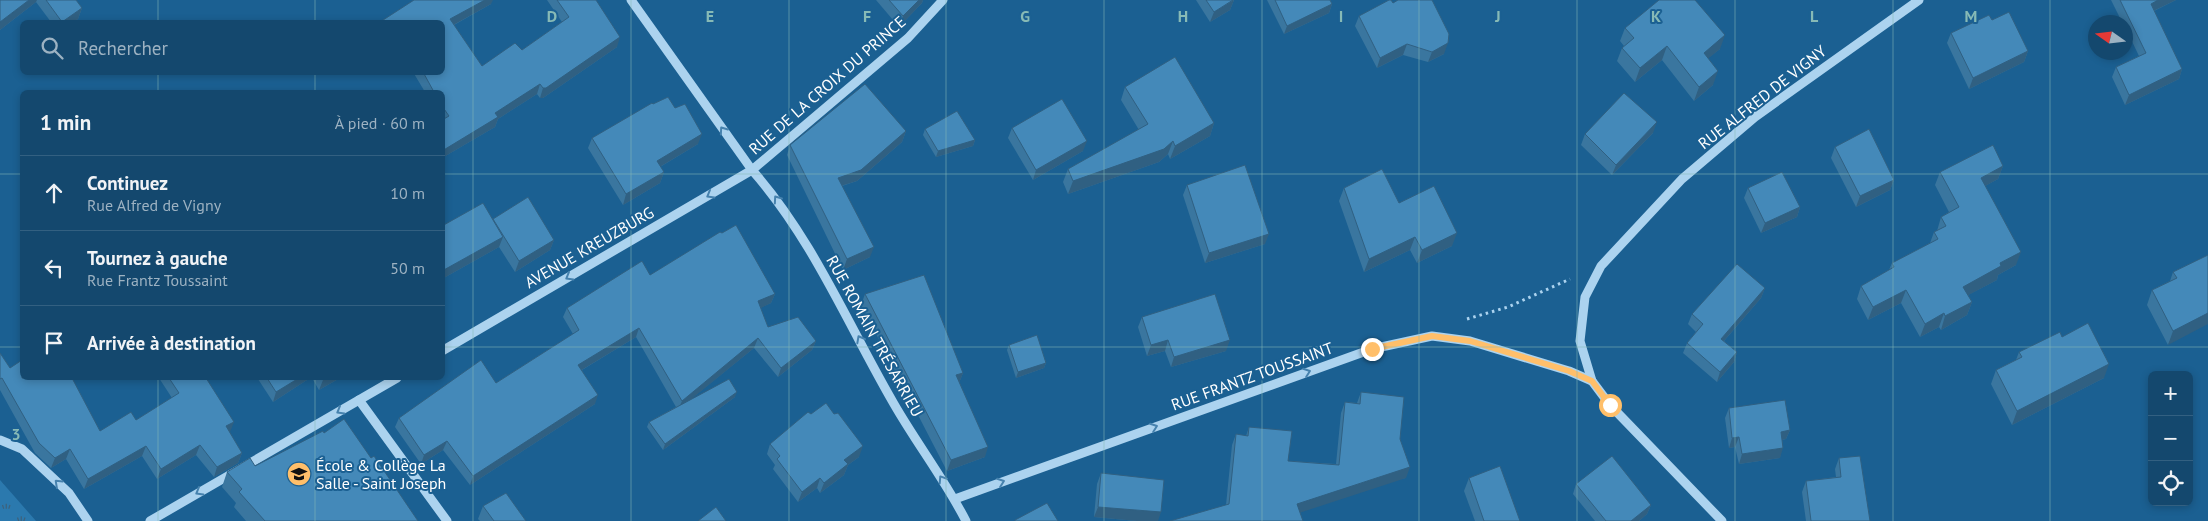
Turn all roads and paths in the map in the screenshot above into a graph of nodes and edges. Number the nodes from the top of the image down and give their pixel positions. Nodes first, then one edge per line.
1 (631, 0) edge
2 (943, 0) edge
3 (1920, 0) edge
4 (752, 170) junction
5 (1601, 266) junction
6 (1464, 319) dead end
7 (445, 349) edge
8 (394, 380) edge
9 (1592, 381) junction
10 (359, 400) junction
11 (0, 440) edge
12 (955, 499) junction
13 (88, 521) edge
14 (150, 521) edge
15 (447, 521) edge
16 (966, 521) edge
17 (1722, 521) edge

4 -> 1 street, RUE ROMAIN TRÉSARRIEU
2 - 4 street, RUE DE LA CROIX DU PRINCE
3 - 5 street, RUE ALFRED DE VIGNY
4 -> 7 street, AVENUE KREUZBURG
12 -> 4 street, RUE ROMAIN TRÉSARRIEU
5 - 6 path
5 - 9 street, RUE ALFRED DE VIGNY
8 - 10 street
12 -> 9 street, RUE FRANTZ TOUSSAINT
9 - 17 street, RUE ALFRED DE VIGNY
10 -> 14 street
10 - 15 street
13 -> 11 street
12 - 16 street, RUE ROMAIN TRÉSARRIEU

